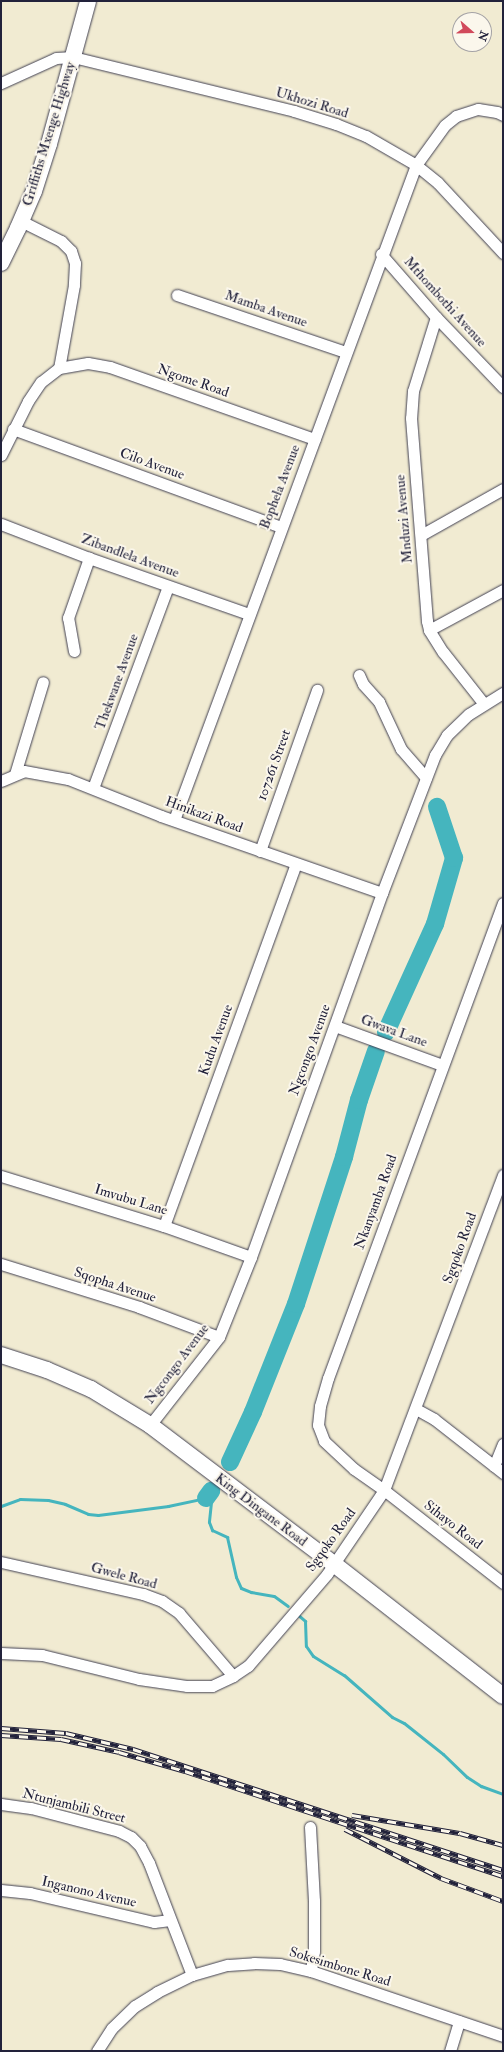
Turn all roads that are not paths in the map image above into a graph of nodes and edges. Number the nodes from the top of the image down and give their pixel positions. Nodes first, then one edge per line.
1 (88, 1) edge
2 (73, 56) junction
3 (1, 83) edge
4 (503, 115) edge
5 (416, 165) junction
6 (21, 221) junction
7 (503, 253) edge
8 (381, 254) junction
9 (1, 262) edge
10 (177, 295) dead end
11 (436, 317) junction
12 (345, 352) junction
13 (59, 368) junction
14 (503, 387) edge
15 (13, 429) junction
16 (314, 439) junction
17 (1, 455) edge
18 (503, 489) edge
19 (1, 524) edge
20 (281, 527) junction
21 (421, 535) junction
22 (89, 558) junction
23 (168, 586) junction
24 (503, 590) edge
25 (249, 614) junction
26 (429, 630) junction
27 (74, 651) dead end
28 (359, 675) dead end
29 (43, 682) dead end
30 (317, 690) dead end
31 (503, 693) edge
32 (484, 704) junction
33 (15, 774) junction
34 (426, 778) junction
35 (1, 781) edge
36 (93, 788) junction
37 (174, 820) junction
38 (260, 851) junction
39 (296, 864) junction
40 (382, 893) junction
41 (503, 903) edge
42 (335, 1026) junction
43 (442, 1065) junction
44 (503, 1175) edge
45 (1, 1176) edge
46 (164, 1226) junction
47 (251, 1257) junction
48 (1, 1264) edge
49 (219, 1337) junction
50 (1, 1355) edge
51 (416, 1409) junction
52 (150, 1425) junction
53 (503, 1444) edge
54 (494, 1466) junction
55 (503, 1473) edge
56 (384, 1490) junction
57 (1, 1562) edge
58 (334, 1564) junction
59 (503, 1583) edge
60 (1, 1653) edge
61 (233, 1676) junction
62 (503, 1696) edge
63 (1, 1804) edge
64 (310, 1827) dead end
65 (1, 1890) edge
66 (170, 1920) junction
67 (311, 1971) junction
68 (192, 1975) junction
69 (459, 2021) junction
70 (503, 2036) edge
71 (98, 2051) edge
72 (450, 2051) edge

1 - 2 street, Griffiths Mxenge Highway
2 - 3 street
2 - 5 street, Ukhozi Road
2 - 6 street, Griffiths Mxenge Highway
4 - 5 street, Bophela Avenue
5 - 7 street, Ukhozi Road
5 - 8 street, Bophela Avenue
6 - 9 street, Griffiths Mxenge Highway
6 - 13 street
8 - 11 street, Mthombothi Avenue
8 - 12 street, Bophela Avenue
10 - 12 street, Mamba Avenue
11 - 14 street, Mthombothi Avenue
11 - 21 street, Mnduzi Avenue
12 - 16 street, Bophela Avenue
13 - 15 street, Ngome Road
13 - 16 street, Ngome Road
15 - 17 street, Ngome Road
15 - 20 street, Cilo Avenue
16 - 20 street, Bophela Avenue
18 - 21 street
19 - 22 street, Zibandlela Avenue
20 - 25 street, Bophela Avenue
21 - 26 street, Mnduzi Avenue
22 - 23 street, Zibandlela Avenue
22 - 27 street
23 - 25 street, Zibandlela Avenue
23 - 36 street, Thekwane Avenue
24 - 26 street
25 - 37 street, Bophela Avenue
26 - 32 street, Mnduzi Avenue
28 - 34 street
29 - 33 street
30 - 38 street, 107261 Street
31 - 32 street, Ngcongo Avenue
32 - 34 street, Ngcongo Avenue
33 - 35 street, Hinikazi Road
33 - 36 street, Hinikazi Road
34 - 40 street, Ngcongo Avenue
36 - 37 street, Hinikazi Road
37 - 38 street, Hinikazi Road
38 - 39 street, Hinikazi Road
39 - 40 street, Hinikazi Road
39 - 46 street, Kudu Avenue
40 - 42 street, Ngcongo Avenue
41 - 43 street, Nkanyamba Road
42 - 43 street, Gwava Lane
42 - 47 street, Ngcongo Avenue
43 - 56 street, Nkanyamba Road
44 - 51 street, Sgqoko Road
45 - 46 street, Imvubu Lane
46 - 47 street, Imvubu Lane
47 - 49 street, Ngcongo Avenue
48 - 49 street, Sqopha Avenue
49 - 52 street, Ngcongo Avenue
50 - 52 street, King Dingane Road
51 - 54 street
51 - 56 street, Sgqoko Road
52 - 58 street, King Dingane Road
53 - 54 street
54 - 55 street
56 - 58 street, Sgqoko Road
56 - 59 street, Sihayo Road
57 - 61 street, Gwele Road
58 - 61 street, Sgqoko Road
58 - 62 street, King Dingane Road
60 - 61 street, Sgqoko Road
63 - 66 street, Ntunjambili Street
64 - 67 street
65 - 66 street, Inganono Avenue
66 - 68 street, Ntunjambili Street
67 - 68 street, Sokesimbone Road
67 - 69 street, Sokesimbone Road
68 - 71 street, Sokesimbone Road
69 - 70 street, Sokesimbone Road
69 - 72 street

